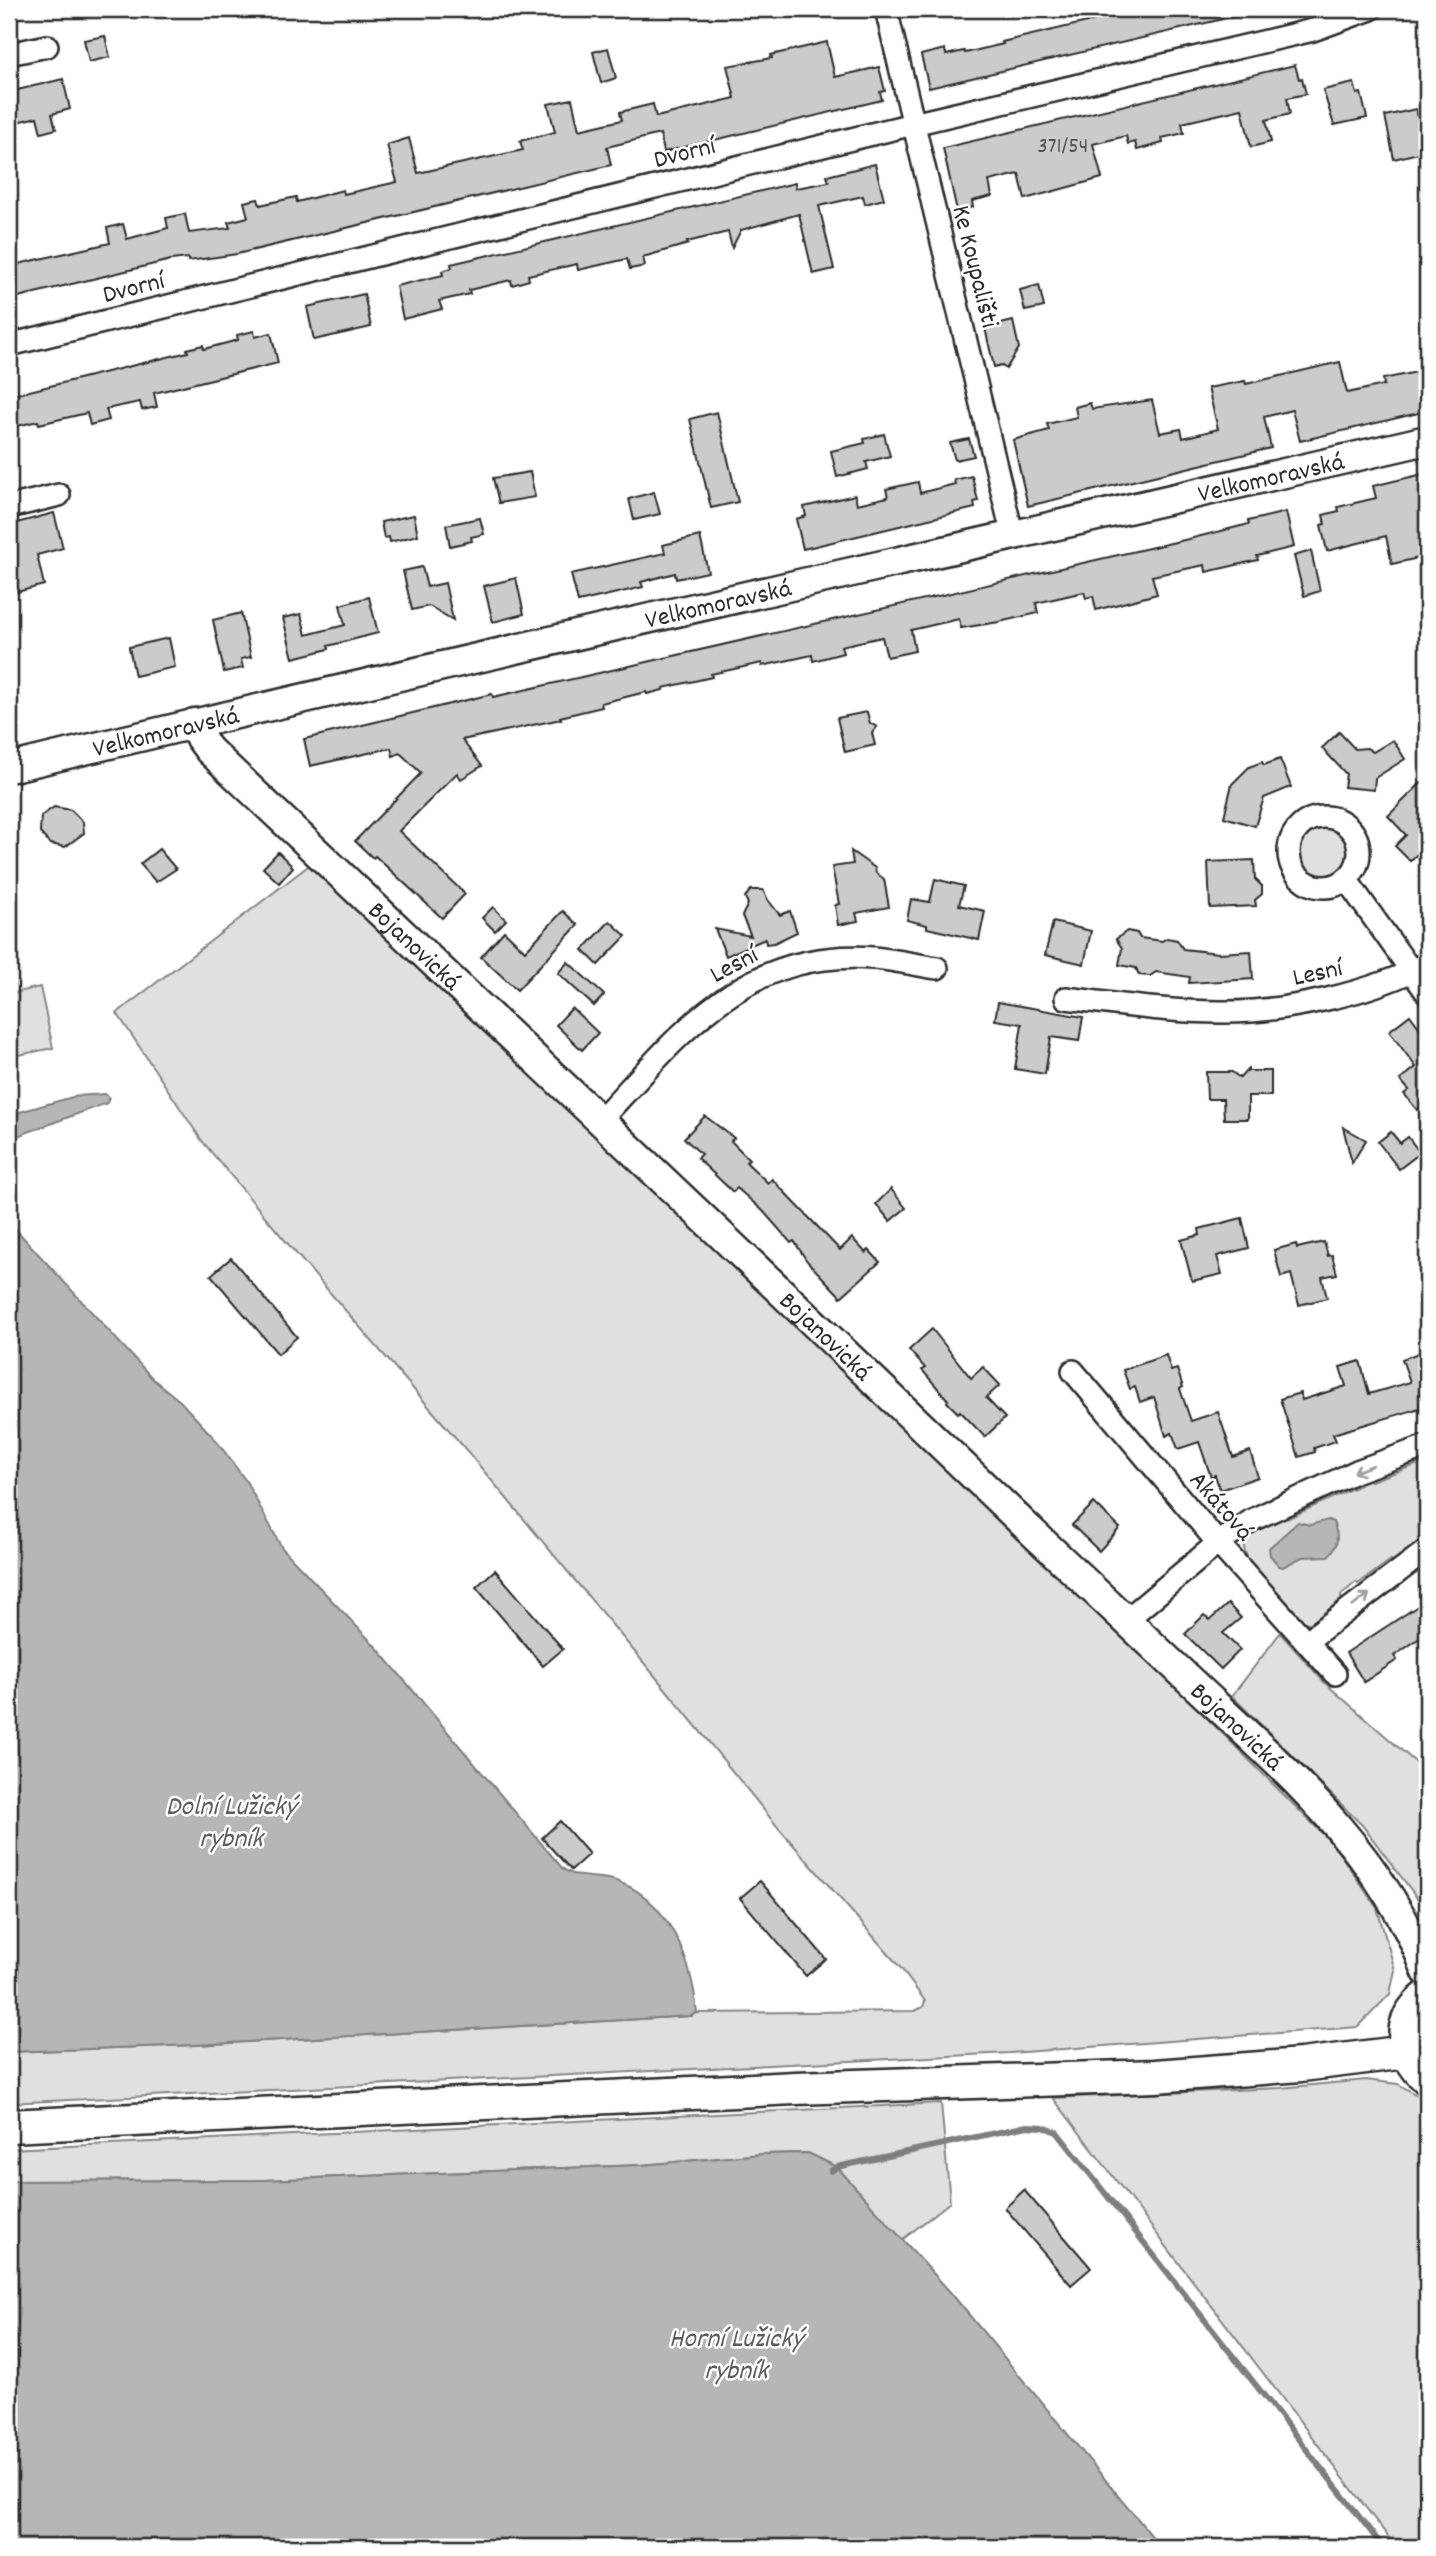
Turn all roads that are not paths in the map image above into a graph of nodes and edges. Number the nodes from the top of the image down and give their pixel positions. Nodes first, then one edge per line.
1 (886, 9) edge
2 (1371, 9) edge
3 (47, 46) dead end
4 (9, 54) edge
5 (914, 124) junction
6 (9, 345) edge
7 (1427, 440) edge
8 (59, 495) dead end
9 (9, 507) edge
10 (1013, 537) junction
11 (194, 723) junction
12 (9, 768) edge
13 (1346, 879) dead end
14 (1419, 967) edge
15 (937, 968) dead end
16 (1427, 993) edge
17 (1066, 998) dead end
18 (601, 1119) junction
19 (1073, 1371) dead end
20 (1427, 1446) edge
21 (1218, 1543) junction
22 (1427, 1550) edge
23 (1125, 1621) junction
24 (1307, 1642) junction
25 (1335, 1674) dead end
26 (1427, 1972) edge
27 (1427, 1997) edge
28 (1407, 2052) junction
29 (1427, 2078) edge
30 (9, 2126) edge

1 - 5 street, Ke Koupališti
2 - 5 street, Dvorní
3 - 4 street
5 - 6 street, Dvorní
5 - 10 street, Ke Koupališti
7 - 10 street, Velkomoravská
8 - 9 street
10 - 11 street, Velkomoravská
11 - 12 street, Velkomoravská
11 - 18 street, Bojanovická
13 - 14 street
14 - 16 street
14 - 17 street, Lesní
15 - 18 street, Lesní
18 - 23 street, Bojanovická
19 - 21 street, Akátová
20 -> 21 street
21 - 23 street
21 - 24 street, Akátová
24 -> 22 street
23 - 26 street, Bojanovická
24 - 25 street, Akátová
27 - 28 main road
28 - 29 main road
28 - 30 main road

